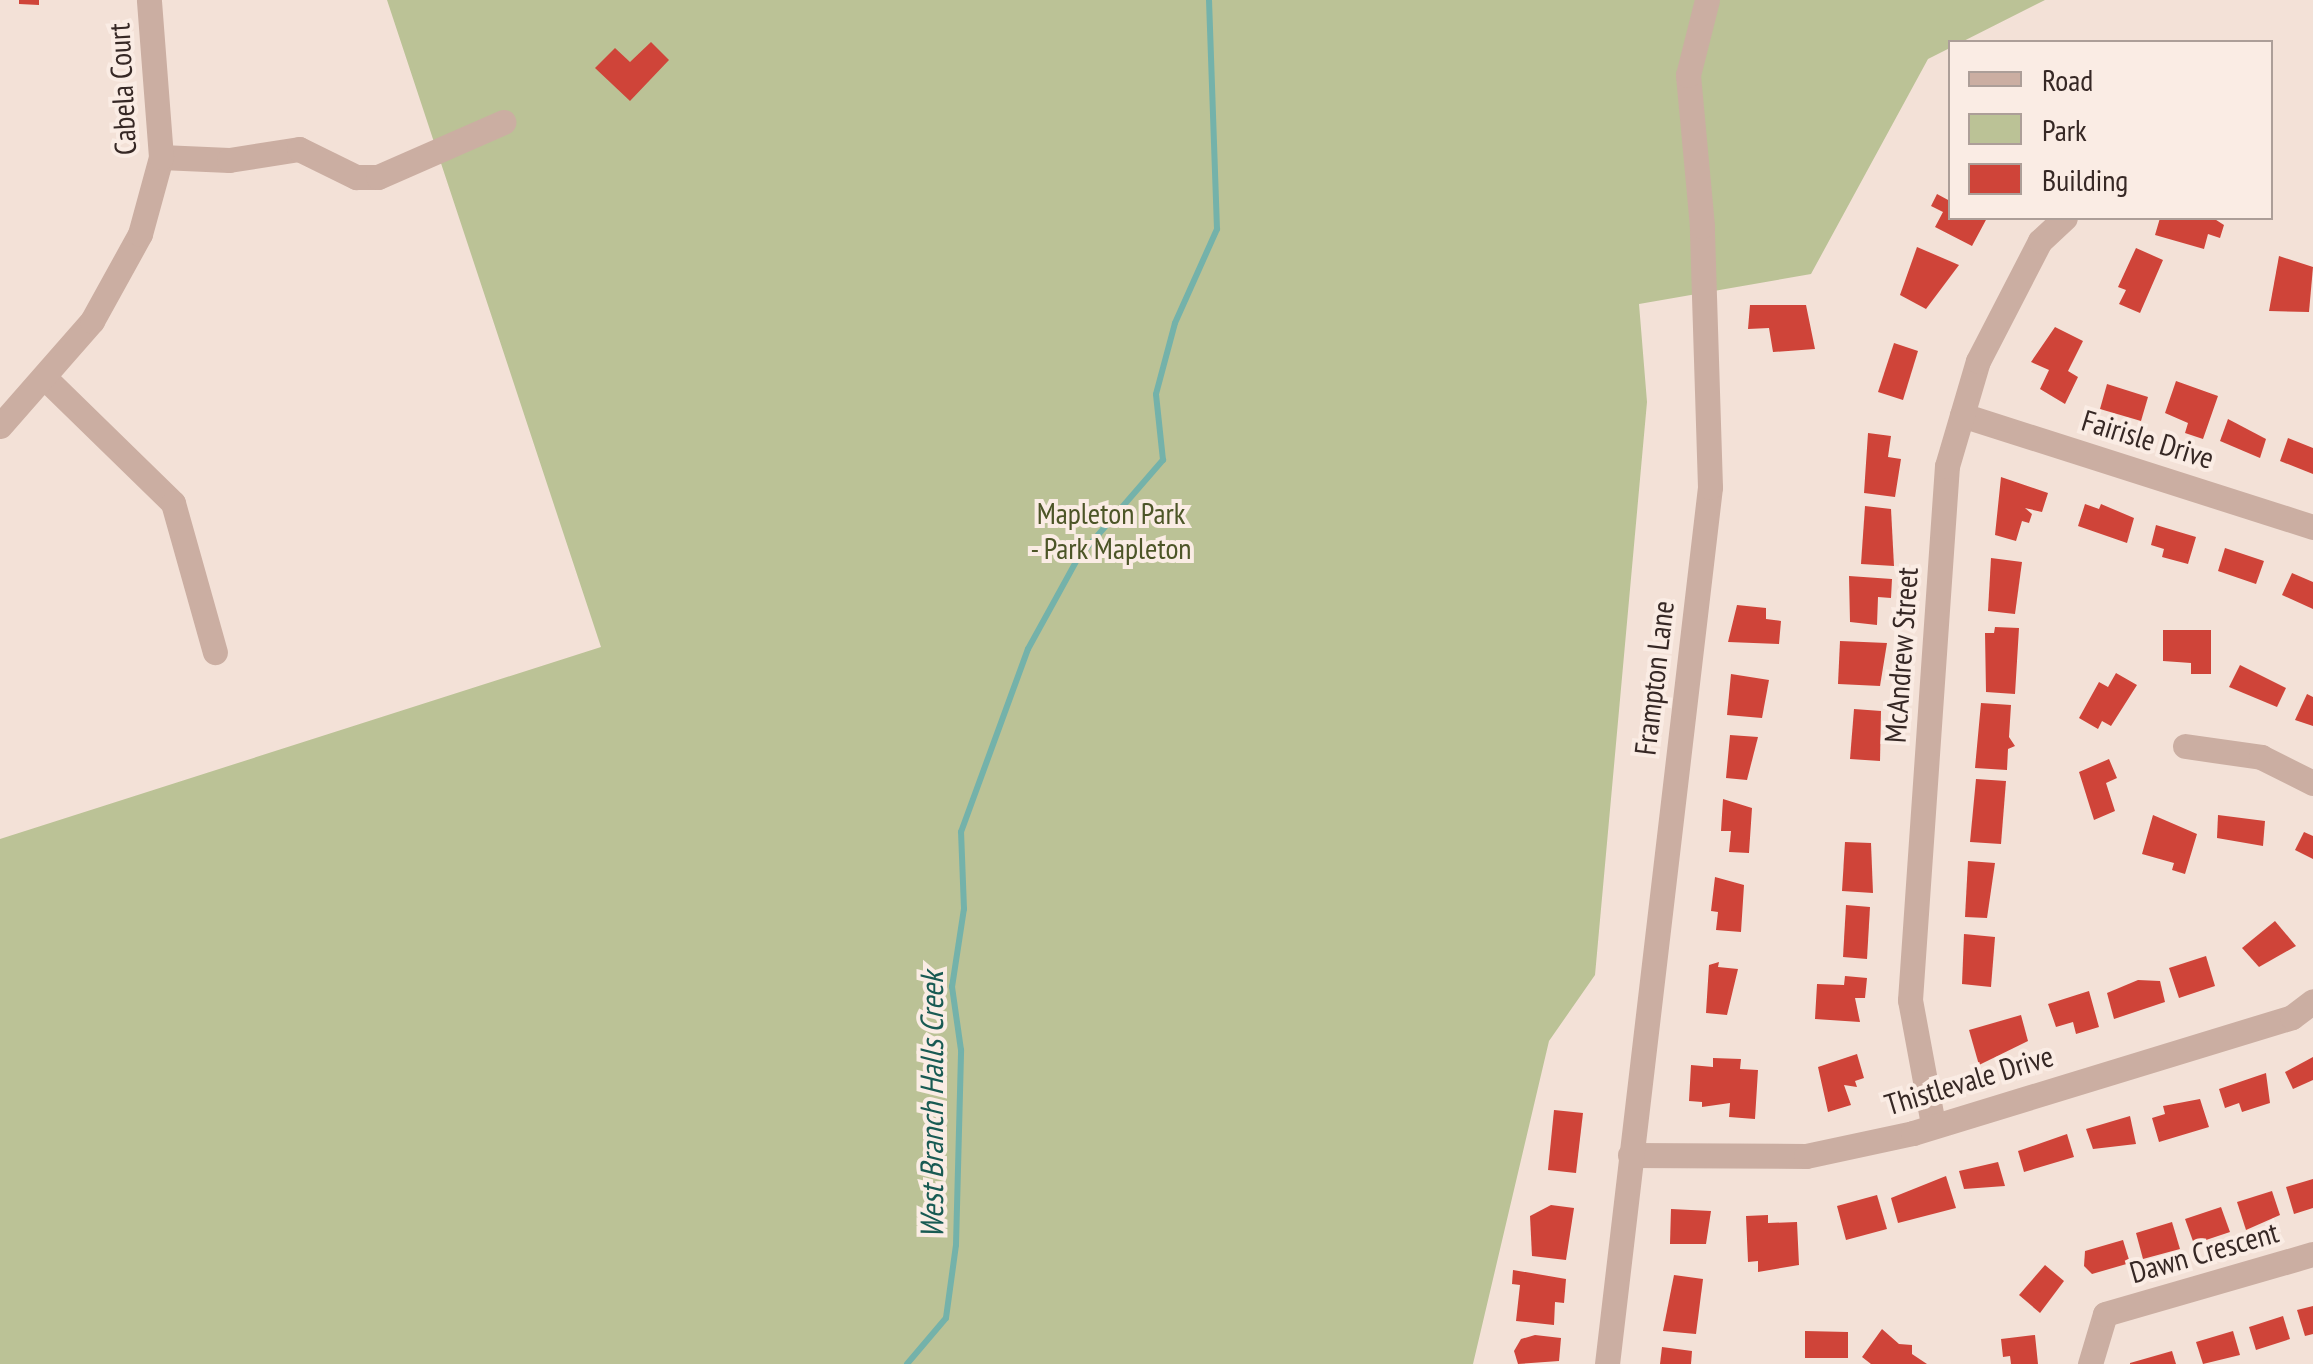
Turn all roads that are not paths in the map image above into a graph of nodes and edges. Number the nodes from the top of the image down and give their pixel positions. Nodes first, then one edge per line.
1 (149, 0) edge
2 (1707, 0) edge
3 (503, 122) dead end
4 (161, 157) junction
5 (2063, 220) edge
6 (44, 376) junction
7 (1962, 415) junction
8 (0, 426) edge
9 (2313, 528) edge
10 (215, 652) dead end
11 (2185, 746) dead end
12 (2313, 783) edge
13 (2313, 1001) edge
14 (1933, 1124) junction
15 (1630, 1155) junction
16 (2313, 1254) edge
17 (1607, 1364) edge
18 (2090, 1364) edge

1 - 4 street, Cabela Court
2 - 15 street, Frampton Lane
3 - 4 street
4 - 6 street, Cabela Court
5 - 7 street, McAndrew Street
6 - 8 street, Cabela Court
6 - 10 street
7 - 9 street, Fairisle Drive
7 - 14 street, McAndrew Street
11 - 12 street
13 - 14 street, Thistlevale Drive
14 - 15 street, Thistlevale Drive
15 - 17 street, Frampton Lane
16 - 18 street, Dawn Crescent

